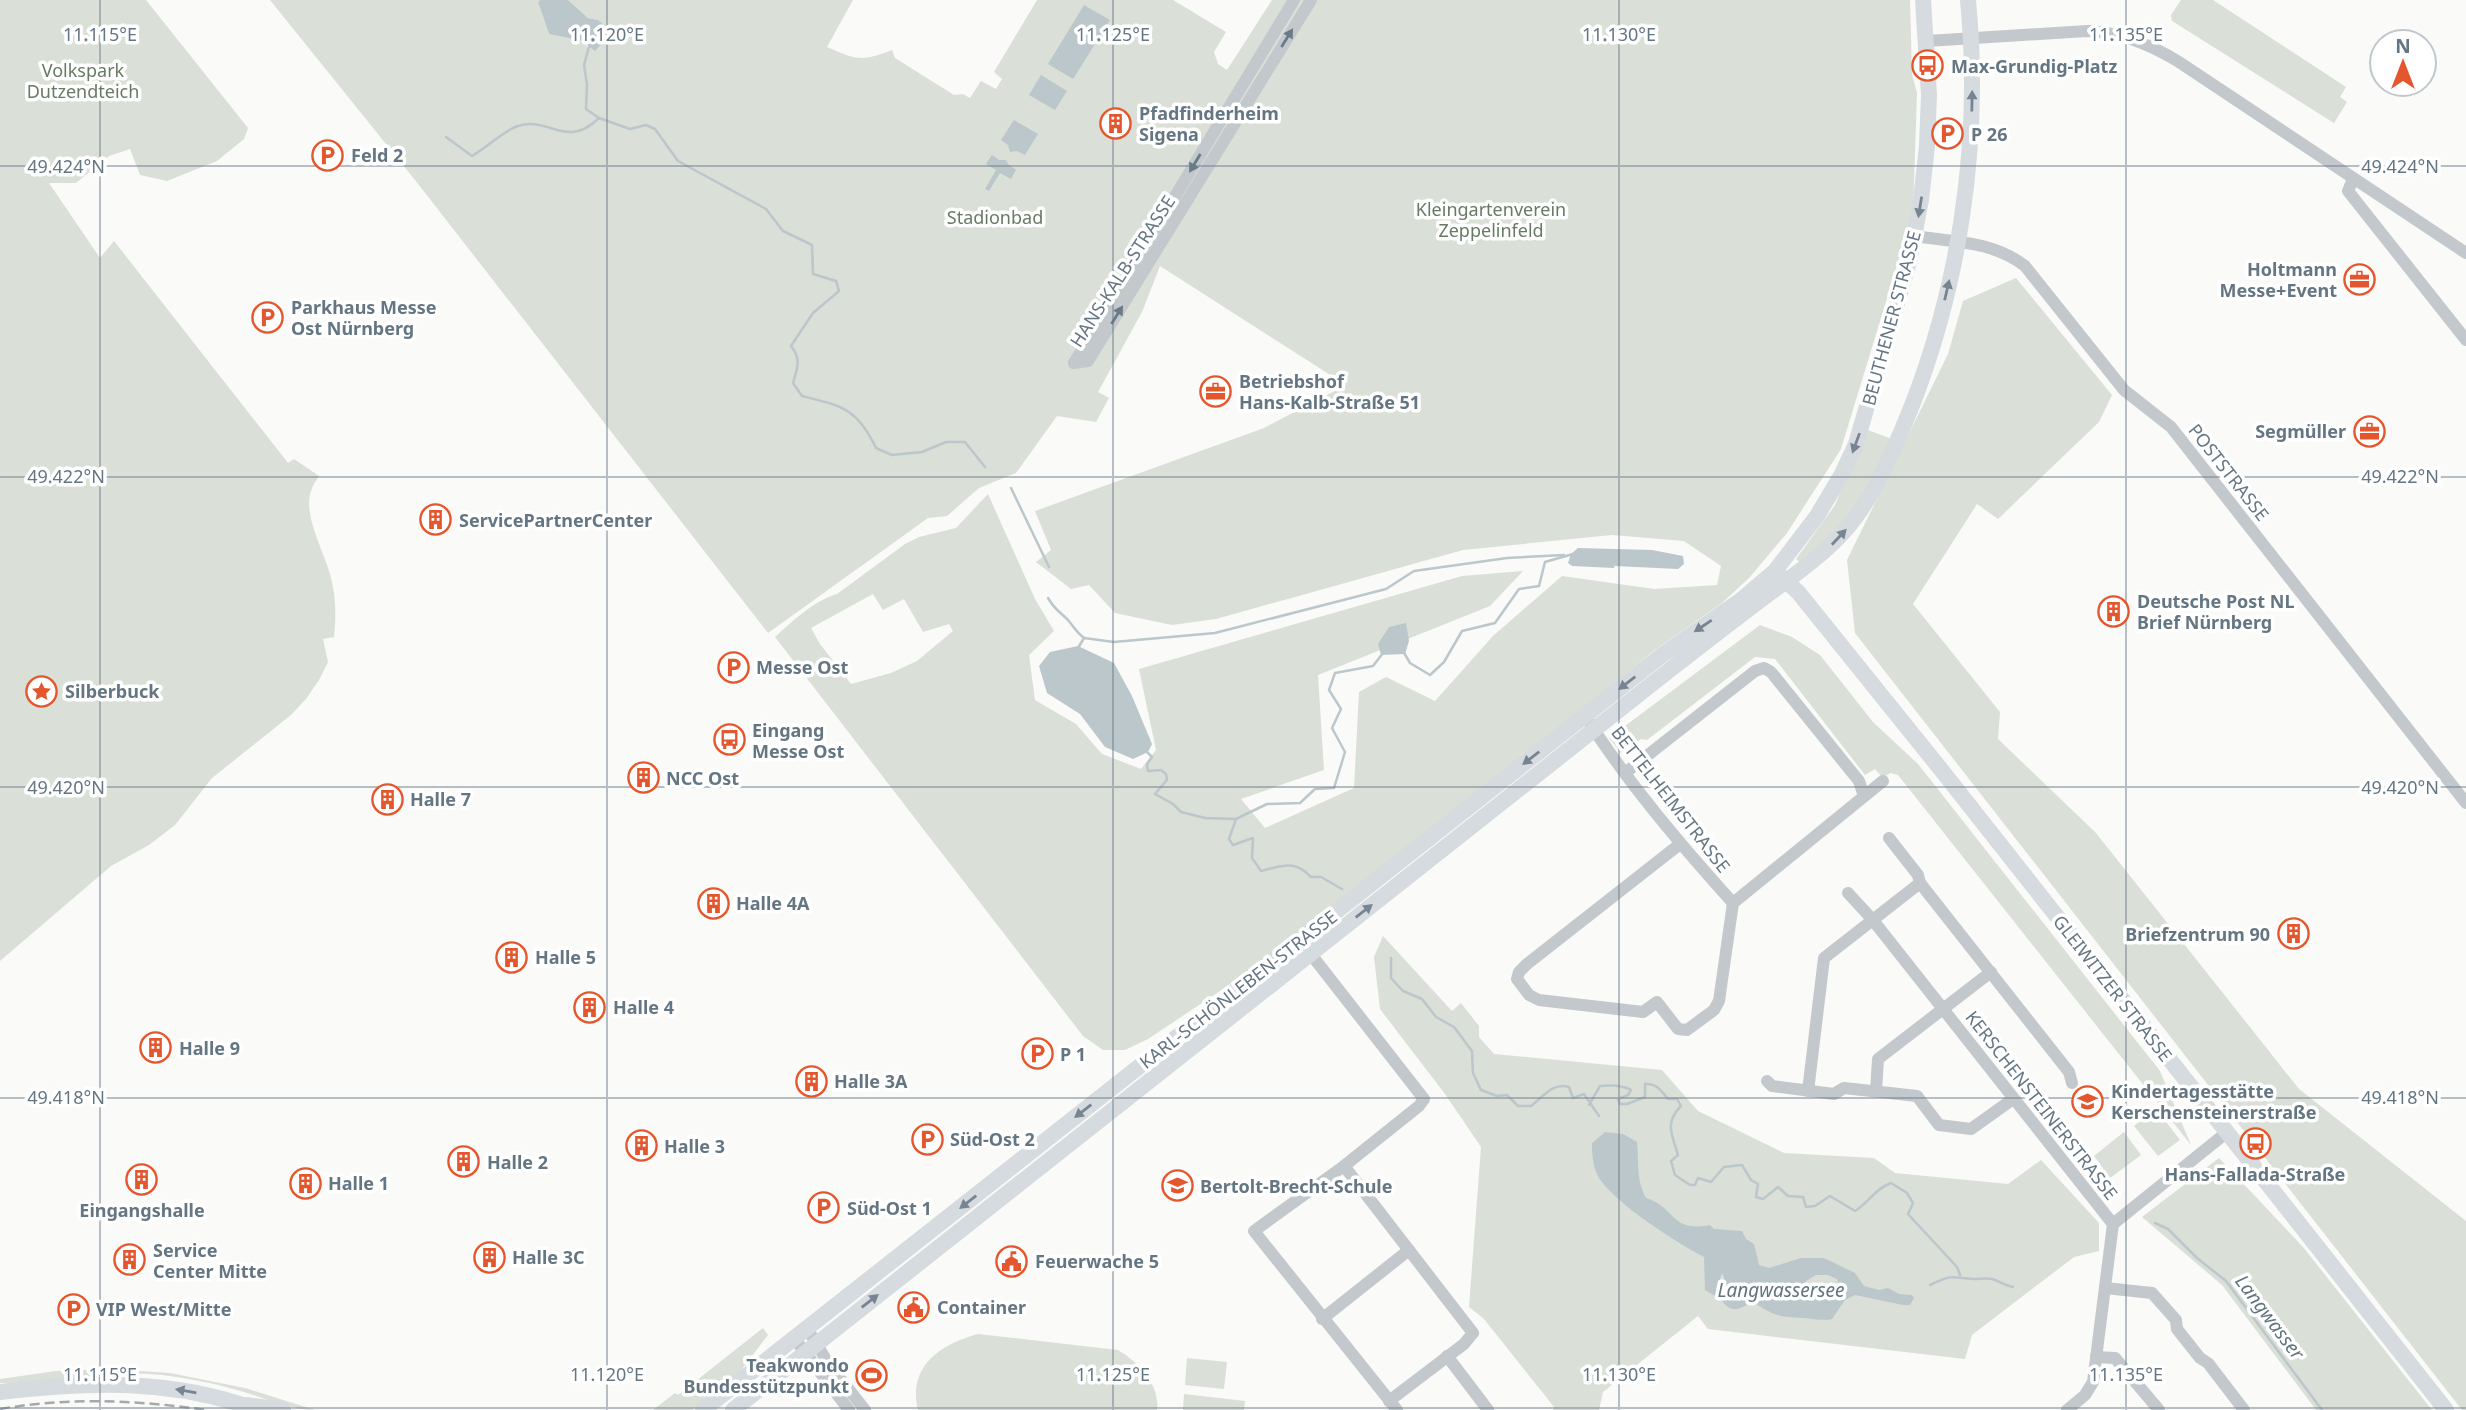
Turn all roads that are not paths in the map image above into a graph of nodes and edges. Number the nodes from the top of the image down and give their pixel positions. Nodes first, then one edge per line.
1 (1294, 0) edge
2 (1311, 0) edge
3 (1923, 0) edge
4 (1968, 0) edge
5 (1971, 37) junction
6 (1927, 41) junction
7 (1259, 57) junction
8 (1271, 65) junction
9 (2353, 179) junction
10 (2387, 201) junction
11 (2372, 221) junction
12 (1915, 236) junction
13 (1957, 242) junction
14 (2466, 253) edge
15 (2466, 340) edge
16 (1781, 576) junction
17 (1585, 716) junction
18 (1594, 730) junction
19 (1625, 773) junction
20 (1883, 781) dead end
21 (1864, 796) junction
22 (2466, 803) edge
23 (1889, 838) dead end
24 (1681, 844) junction
25 (1920, 883) junction
26 (1848, 893) dead end
27 (1733, 903) junction
28 (1872, 919) junction
29 (1306, 935) junction
30 (1310, 953) junction
31 (1991, 972) junction
32 (1944, 1008) junction
33 (1767, 1081) dead end
34 (2072, 1083) dead end
35 (1808, 1091) junction
36 (1876, 1091) junction
37 (2013, 1099) junction
38 (2226, 1133) junction
39 (1344, 1166) junction
40 (2113, 1224) junction
41 (1409, 1250) junction
42 (2105, 1288) junction
43 (1322, 1319) junction
44 (807, 1328) junction
45 (794, 1338) junction
46 (810, 1348) junction
47 (1447, 1356) junction
48 (2096, 1357) junction
49 (0, 1392) edge
50 (240, 1404) junction
51 (1393, 1405) edge
52 (257, 1410) edge
53 (283, 1410) edge
54 (703, 1410) edge
55 (733, 1410) edge
56 (849, 1410) edge
57 (865, 1410) edge
58 (1488, 1410) edge
59 (2067, 1410) edge
60 (2159, 1410) edge
61 (2245, 1410) edge
62 (2446, 1410) edge

1 - 7 street, HANS-KALB-STRASSE
8 -> 2 street, HANS-KALB-STRASSE
3 - 6 main road, BEUTHENER STRASSE
4 - 5 main road
5 - 6 street
5 - 9 street
13 -> 5 main road
6 -> 12 main road, BEUTHENER STRASSE
7 - 8 street
7 -> 8 street, HANS-KALB-STRASSE
9 - 10 street
9 - 11 street
10 - 11 street
10 - 14 street
11 - 15 street
12 - 13 street, POSTSTRASSE
12 -> 16 main road, BEUTHENER STRASSE
16 -> 13 main road
13 - 22 street, POSTSTRASSE
16 -> 17 main road, KARL-SCHÖNLEBEN-STRASSE
16 - 18 main road, KARL-SCHÖNLEBEN-STRASSE
16 - 38 main road, GLEIWITZER STRASSE
17 - 18 street, BETTELHEIMSTRASSE
17 -> 29 main road, KARL-SCHÖNLEBEN-STRASSE
18 - 19 street, BETTELHEIMSTRASSE
30 -> 18 main road, KARL-SCHÖNLEBEN-STRASSE
19 - 21 street
19 - 24 street, BETTELHEIMSTRASSE
20 - 21 street
21 - 27 street
23 - 25 street
24 - 27 street, BETTELHEIMSTRASSE
24 - 27 street
25 - 28 street
25 - 31 street
26 - 28 street, KERSCHENSTEINERSTRASSE
28 - 32 street, KERSCHENSTEINERSTRASSE
28 - 35 street
29 - 30 main road
29 -> 44 main road, KARL-SCHÖNLEBEN-STRASSE
30 - 39 street
46 -> 30 main road, KARL-SCHÖNLEBEN-STRASSE
31 - 32 street, KERSCHENSTEINERSTRASSE
31 - 34 street
32 - 36 street
32 - 37 street, KERSCHENSTEINERSTRASSE
33 - 35 street
35 - 36 street
36 - 37 street
37 - 40 street, KERSCHENSTEINERSTRASSE
38 - 40 street
38 - 62 main road, GLEIWITZER STRASSE
39 - 41 street
39 - 43 street
40 - 42 street
41 - 43 street
41 - 47 street
42 - 48 street
42 - 61 street
43 - 51 street
44 - 45 main road, KARL-SCHÖNLEBEN-STRASSE
44 - 46 street
45 - 46 street
45 - 54 main road, KARL-SCHÖNLEBEN-STRASSE
46 - 55 main road, KARL-SCHÖNLEBEN-STRASSE
46 - 56 street
46 - 57 street
47 - 51 street
47 - 58 street
48 - 59 street
48 - 60 street
50 -> 49 main road
50 - 52 main road
50 - 53 main road

